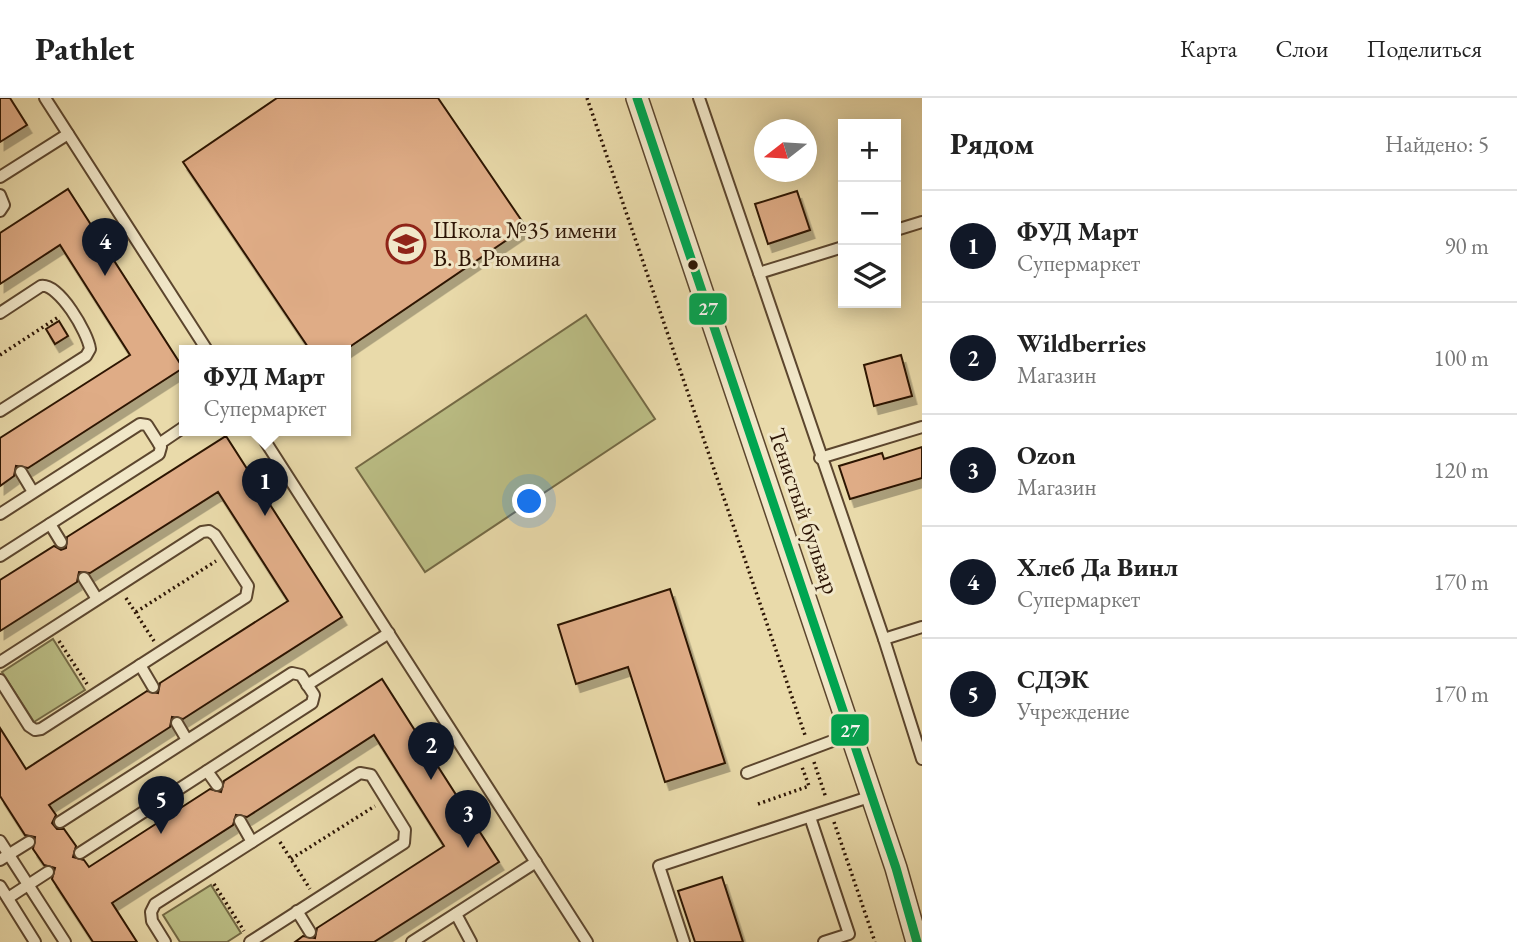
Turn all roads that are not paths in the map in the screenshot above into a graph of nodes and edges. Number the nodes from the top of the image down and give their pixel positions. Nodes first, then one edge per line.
1 (45, 98) edge
2 (637, 98) edge
3 (699, 98) edge
4 (68, 134) junction
5 (0, 177) edge
6 (0, 195) edge
7 (0, 211) edge
8 (922, 222) edge
9 (901, 228) edge
10 (838, 249) edge
11 (759, 273) junction
12 (0, 313) edge
13 (204, 345) edge
14 (0, 411) edge
15 (922, 427) edge
16 (179, 431) edge
17 (262, 436) edge
18 (159, 444) junction
19 (820, 458) junction
20 (20, 472) dead end
21 (33, 492) junction
22 (0, 514) edge
23 (50, 524) junction
24 (61, 542) dead end
25 (0, 556) edge
26 (83, 578) dead end
27 (97, 599) junction
28 (922, 627) edge
29 (388, 633) junction
30 (884, 639) junction
31 (0, 662) edge
32 (140, 665) junction
33 (0, 680) edge
34 (307, 685) junction
35 (153, 687) dead end
36 (177, 723) dead end
37 (851, 734) junction
38 (187, 740) junction
39 (922, 760) edge
40 (207, 771) junction
41 (747, 773) dead end
42 (217, 785) dead end
43 (872, 796) junction
44 (810, 817) junction
45 (240, 821) dead end
46 (60, 822) dead end
47 (0, 841) edge
48 (29, 842) dead end
49 (252, 842) junction
50 (80, 852) dead end
51 (4, 857) edge
52 (536, 862) junction
53 (48, 873) dead end
54 (0, 886) edge
55 (28, 886) junction
56 (8, 898) junction
57 (297, 911) junction
58 (456, 914) junction
59 (310, 932) dead end
60 (35, 942) edge
61 (65, 942) edge
62 (165, 942) edge
63 (250, 942) edge
64 (412, 942) edge
65 (471, 942) edge
66 (587, 942) edge
67 (684, 942) edge
68 (824, 942) edge
69 (917, 942) edge

1 - 4 lane
2 - 37 street, Тенистый бульвар
3 - 11 lane
4 - 5 lane
4 - 13 lane
6 - 7 lane
8 - 9 lane
10 - 11 lane
11 - 19 lane
12 - 14 lane
15 - 19 lane
16 - 18 lane
17 - 29 lane
18 - 21 lane
18 - 23 lane
19 - 30 lane
20 - 21 lane
21 - 22 lane
23 - 24 lane
23 - 25 lane
26 - 27 lane
27 - 31 lane
27 - 32 lane
28 - 30 lane
29 - 34 lane
29 - 52 lane
30 - 39 lane
32 - 33 lane
32 - 35 lane
34 - 38 lane
34 - 40 lane
36 - 38 lane
37 - 41 lane
37 - 43 street, Тенистый бульвар
38 - 46 lane
40 - 42 lane
40 - 50 lane
43 - 44 lane
43 - 69 street, Тенистый бульвар
44 - 67 lane
44 - 68 lane
45 - 49 lane
47 - 51 lane
48 - 51 lane
49 - 57 lane
49 - 62 lane
51 - 55 lane
52 - 58 lane
52 - 66 lane
53 - 55 lane
54 - 56 lane
55 - 56 lane
55 - 61 lane
56 - 60 lane
57 - 59 lane
57 - 63 lane
58 - 64 lane
58 - 65 lane

